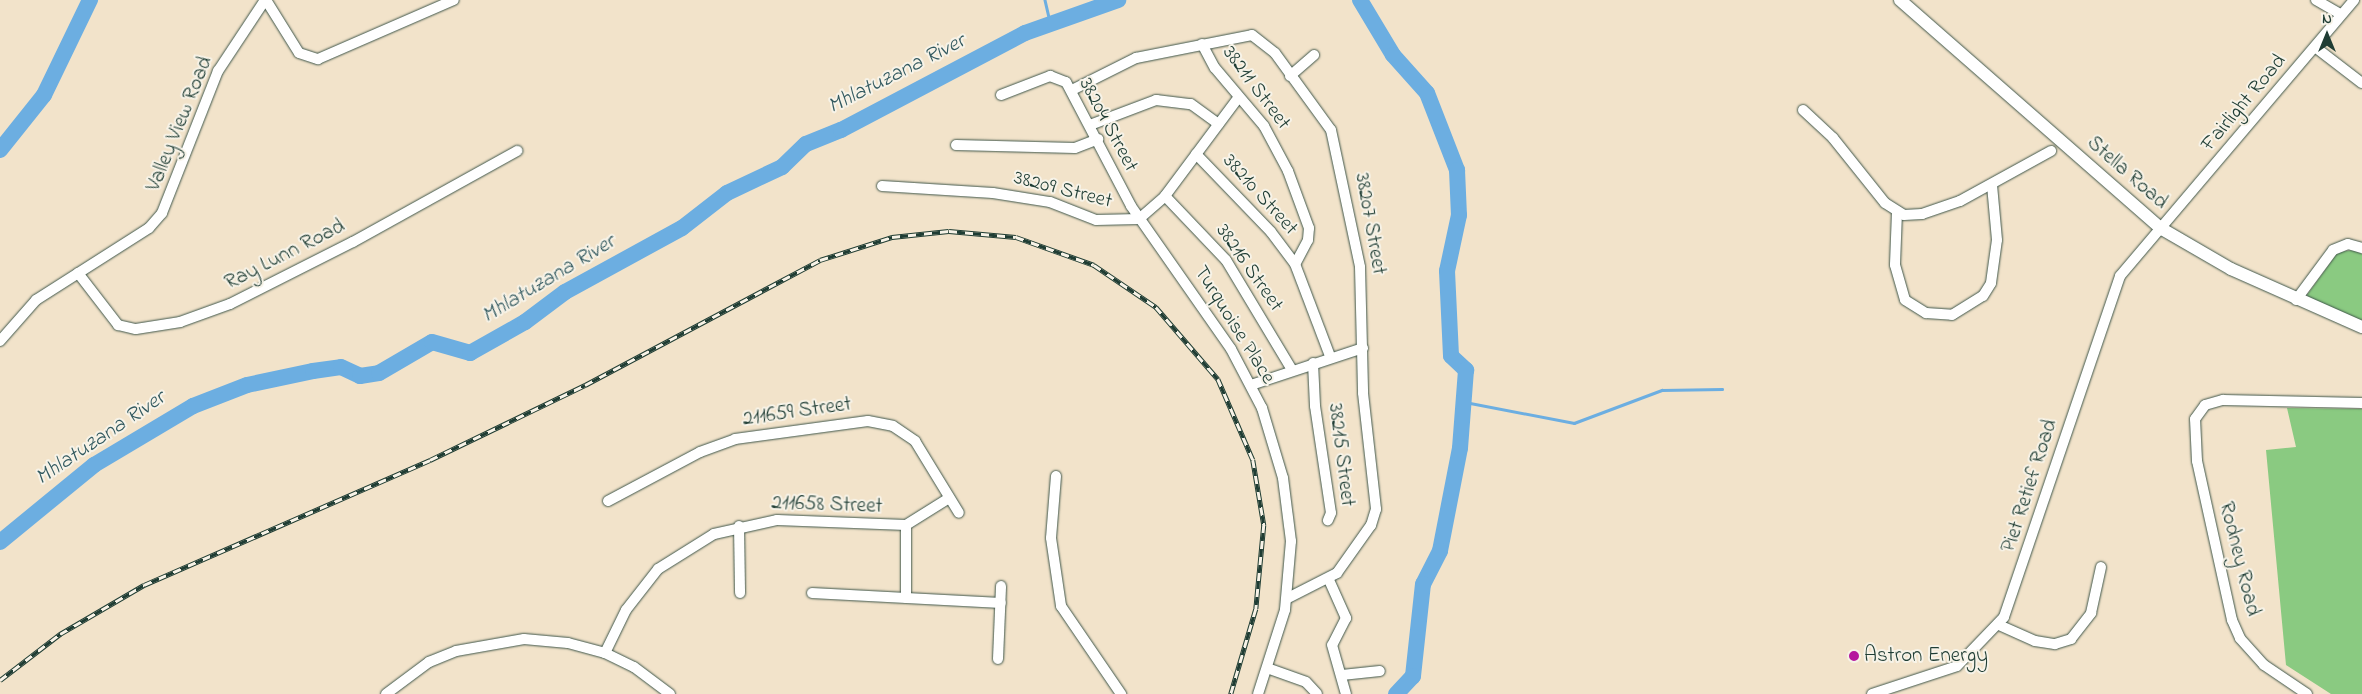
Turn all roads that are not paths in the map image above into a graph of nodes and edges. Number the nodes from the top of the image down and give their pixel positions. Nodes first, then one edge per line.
1 (265, 0) edge
2 (454, 0) edge
3 (1900, 0) edge
4 (2316, 0) edge
5 (2354, 0) edge
6 (2340, 14) junction
7 (1202, 44) junction
8 (2315, 47) junction
9 (1314, 55) dead end
10 (1290, 76) junction
11 (2362, 83) edge
12 (1072, 90) junction
13 (1001, 95) dead end
14 (1238, 98) junction
15 (1803, 110) dead end
16 (1219, 124) junction
17 (1090, 125) junction
18 (1098, 139) junction
19 (956, 145) dead end
20 (516, 151) dead end
21 (2051, 151) dead end
22 (1196, 154) junction
23 (1992, 185) junction
24 (882, 186) dead end
25 (1165, 196) junction
26 (1898, 212) junction
27 (1139, 219) junction
28 (2162, 230) junction
29 (2362, 248) edge
30 (1294, 264) junction
31 (78, 272) junction
32 (2296, 300) junction
33 (2362, 327) edge
34 (0, 341) edge
35 (1363, 348) junction
36 (1330, 356) junction
37 (1313, 362) junction
38 (1292, 370) junction
39 (1251, 385) junction
40 (2362, 403) edge
41 (1056, 476) dead end
42 (949, 498) junction
43 (608, 501) dead end
44 (959, 514) dead end
45 (1328, 520) dead end
46 (739, 526) junction
47 (906, 526) junction
48 (2101, 567) dead end
49 (1329, 580) junction
50 (1001, 586) dead end
51 (740, 593) dead end
52 (812, 593) dead end
53 (906, 598) junction
54 (1288, 598) junction
55 (1001, 603) junction
56 (1998, 625) junction
57 (605, 653) junction
58 (998, 659) dead end
59 (1267, 668) junction
60 (1380, 671) dead end
61 (1342, 675) junction
62 (386, 694) edge
63 (670, 694) edge
64 (1121, 694) edge
65 (1258, 694) edge
66 (1317, 694) edge
67 (1346, 694) edge
68 (1872, 694) edge
69 (2307, 694) edge

1 - 2 street
1 - 31 street, Valley View Road
3 - 28 main road, Stella Road
4 - 6 street
5 - 6 street, Fairlight Road
6 - 8 street, Fairlight Road
7 - 10 street, 38207 Street
7 - 12 street, 38207 Street
7 - 14 street, 38211 Street
8 - 11 street
8 - 28 street, Fairlight Road
9 - 10 street
10 - 35 street, 38207 Street
12 - 13 street, 38204 Street
12 - 17 street, 38204 Street
14 - 16 street, 38209 Street
14 - 30 street, 38211 Street
15 - 26 street
16 - 17 street
16 - 22 street, 38209 Street
17 - 18 street, 38204 Street
18 - 19 street
18 - 27 street, 38204 Street
20 - 31 street, Ray Lunn Road
21 - 23 street
22 - 25 street, 38209 Street
22 - 30 street, 38210 Street
23 - 26 street
23 - 26 street
24 - 27 street, 38209 Street
25 - 27 street, 38209 Street
25 - 38 street, 38216 Street
27 - 39 street, Turquoise Place
28 - 32 main road, Stella Road
28 - 56 street, Piet Retief Road
29 - 32 street
30 - 36 street, 38210 Street
31 - 34 street, Valley View Road
32 - 33 main road, Stella Road
35 - 36 street
35 - 49 street, 38207 Street
36 - 37 street
37 - 38 street
37 - 45 street, 38215 Street
38 - 39 street
39 - 54 street, Turquoise Place
40 - 69 street, Rodney Road
41 - 64 street
42 - 43 street, 211659 Street
42 - 44 street, 211659 Street
42 - 47 street, 211658 Street
46 - 47 street, 211658 Street
46 - 51 street
46 - 57 street, 211658 Street
47 - 53 street
48 - 56 street
49 - 54 street
49 - 61 street
50 - 55 street
52 - 53 street
53 - 55 street
54 - 59 street, Turquoise Place
55 - 58 street
56 - 68 street, Piet Retief Road
57 - 62 street
57 - 63 street
59 - 65 street, Turquoise Place
59 - 66 street
60 - 61 street
61 - 67 street

